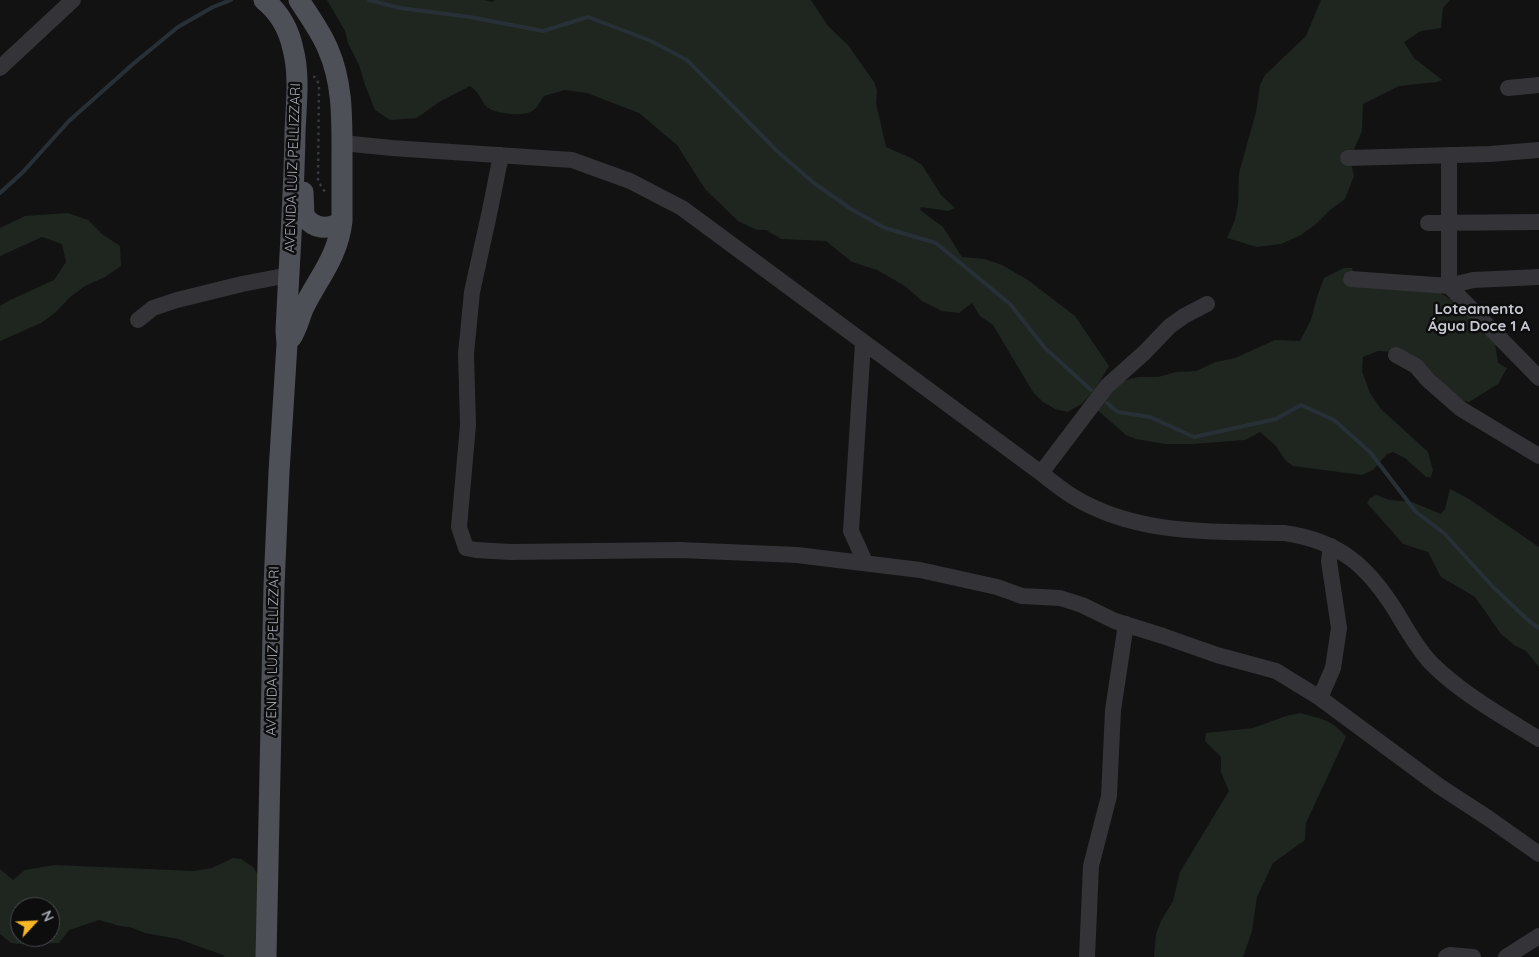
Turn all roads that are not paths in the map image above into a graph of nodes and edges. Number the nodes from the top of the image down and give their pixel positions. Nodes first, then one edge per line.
1 (73, 0) edge
2 (264, 0) edge
3 (299, 0) edge
4 (0, 68) edge
5 (1539, 86) edge
6 (1508, 88) dead end
7 (342, 142) junction
8 (1539, 150) edge
9 (501, 155) junction
10 (1449, 155) junction
11 (1348, 158) dead end
12 (294, 177) junction
13 (342, 221) junction
14 (1539, 222) edge
15 (1428, 223) dead end
16 (1449, 223) junction
17 (289, 275) junction
18 (1539, 277) edge
19 (1352, 279) dead end
20 (1449, 286) junction
21 (1207, 304) dead end
22 (138, 320) dead end
23 (863, 343) junction
24 (287, 344) junction
25 (1396, 355) dead end
26 (1539, 378) edge
27 (1539, 456) edge
28 (1041, 473) junction
29 (1331, 546) junction
30 (865, 562) junction
31 (1126, 624) junction
32 (1320, 698) junction
33 (1539, 740) edge
34 (1539, 854) edge
35 (1539, 936) edge
36 (266, 957) edge
37 (1087, 957) edge
38 (1446, 957) edge
39 (1473, 957) edge
40 (1506, 957) edge

1 - 4 street
2 - 12 main road, AVENIDA LUIZ PELLIZZARI
3 - 7 main road, AVENIDA LUIZ PELLIZZARI
5 - 6 street
7 - 9 street
7 - 13 main road, AVENIDA LUIZ PELLIZZARI
8 - 10 street
9 - 23 street
9 - 30 street
10 - 11 street
10 - 16 street
12 - 13 main road
12 - 17 main road, AVENIDA LUIZ PELLIZZARI
13 - 24 main road, AVENIDA LUIZ PELLIZZARI
14 - 16 street
15 - 16 street
16 - 20 street
17 - 22 street
17 - 24 main road, AVENIDA LUIZ PELLIZZARI
18 - 20 street
19 - 20 street
20 - 26 street
21 - 28 street
23 - 28 street
23 - 30 street
24 - 36 main road, AVENIDA LUIZ PELLIZZARI
25 - 27 street
28 - 29 street
29 - 32 street
29 - 33 street
30 - 31 street
31 - 32 street
31 - 37 street
32 - 34 street
35 - 40 street
38 - 39 street

